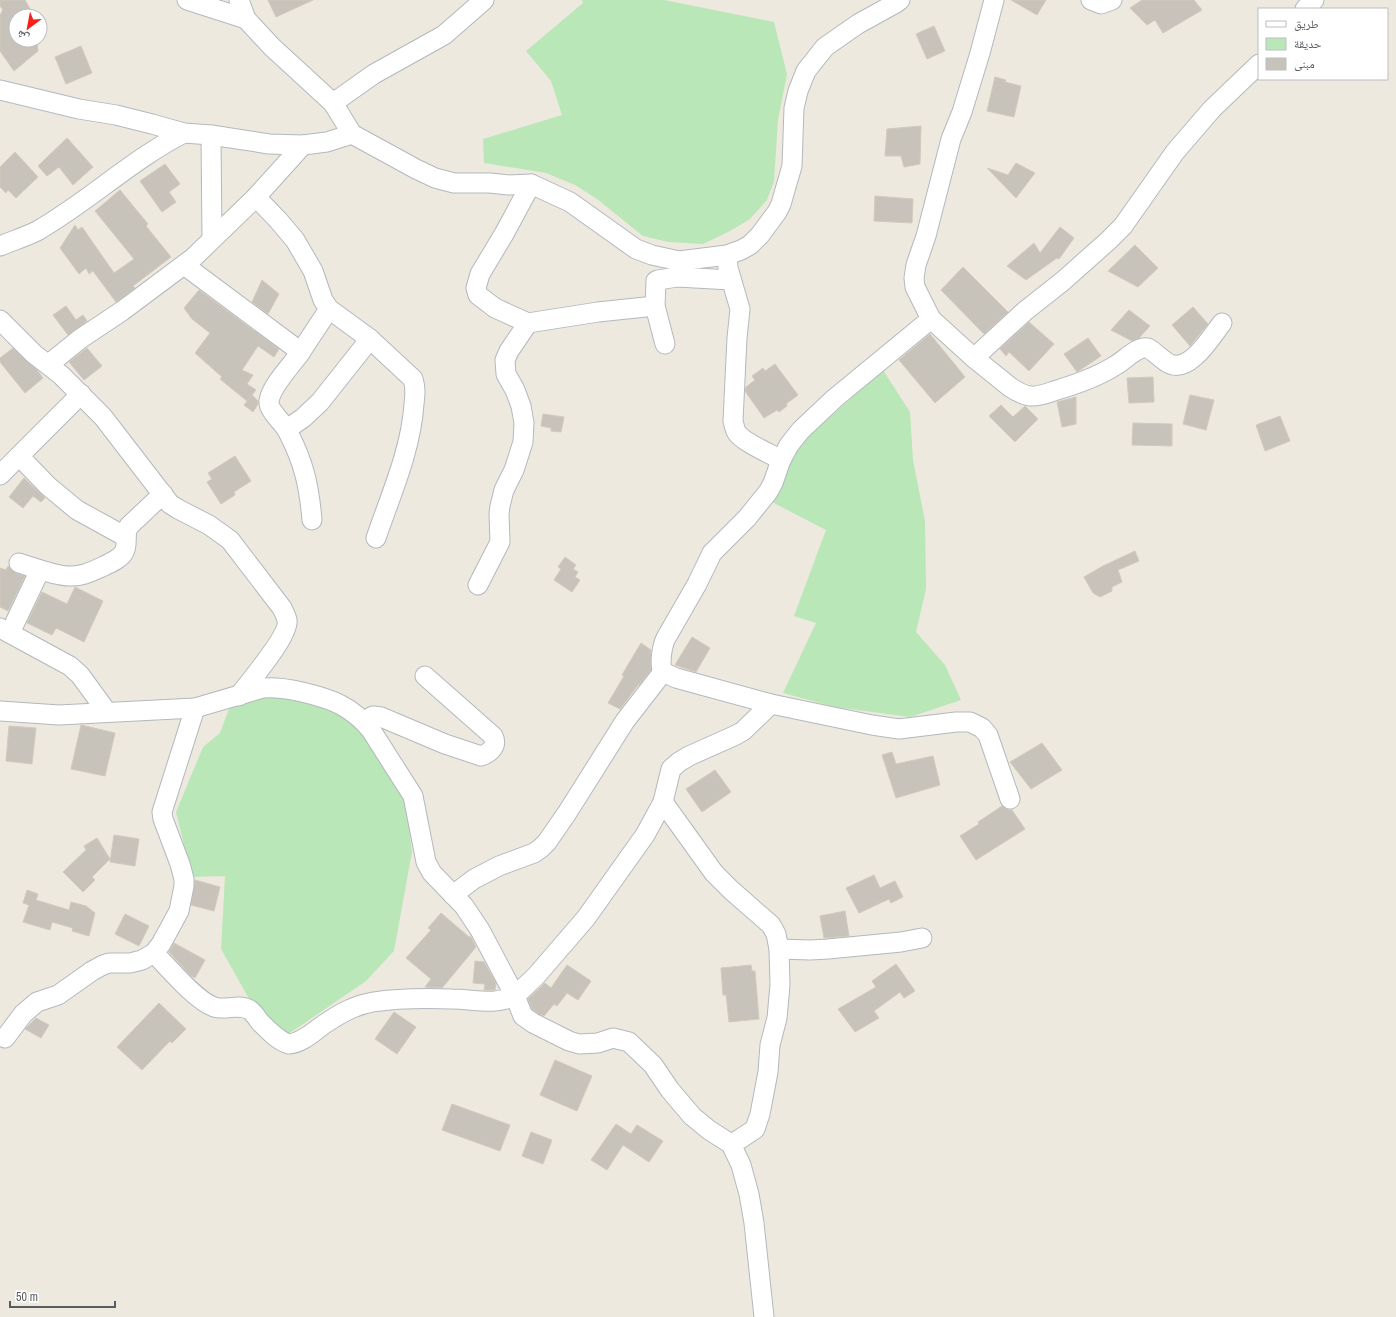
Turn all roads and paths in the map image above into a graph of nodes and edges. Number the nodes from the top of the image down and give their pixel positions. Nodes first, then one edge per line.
1 (187, 0) edge
2 (239, 0) edge
3 (484, 0) edge
4 (900, 0) edge
5 (994, 0) edge
6 (1091, 0) edge
7 (1112, 0) edge
8 (1314, 0) edge
9 (1306, 8) edge
10 (246, 19) junction
11 (1258, 65) edge
12 (0, 90) edge
13 (333, 103) junction
14 (184, 133) junction
15 (352, 134) junction
16 (211, 135) junction
17 (303, 145) junction
18 (531, 184) junction
19 (256, 197) junction
20 (212, 239) junction
21 (0, 246) edge
22 (727, 255) junction
23 (184, 265) junction
24 (731, 280) junction
25 (655, 306) junction
26 (329, 309) junction
27 (931, 319) junction
28 (0, 320) edge
29 (528, 323) junction
30 (1222, 323) dead end
31 (370, 340) junction
32 (665, 344) dead end
33 (301, 352) junction
34 (974, 358) junction
35 (48, 364) junction
36 (81, 394) junction
37 (287, 429) junction
38 (19, 456) junction
39 (781, 460) junction
40 (0, 475) edge
41 (163, 494) junction
42 (312, 520) dead end
43 (126, 537) junction
44 (376, 538) dead end
45 (19, 563) dead end
46 (40, 570) junction
47 (478, 585) dead end
48 (5, 630) edge
49 (663, 672) junction
50 (425, 676) dead end
51 (239, 696) junction
52 (771, 704) junction
53 (196, 708) junction
54 (0, 711) edge
55 (107, 712) junction
56 (364, 721) junction
57 (1010, 799) dead end
58 (663, 802) junction
59 (453, 895) junction
60 (922, 938) dead end
61 (779, 949) junction
62 (154, 953) junction
63 (515, 996) junction
64 (5, 1038) dead end
65 (731, 1144) junction
66 (764, 1317) edge

1 - 10 street
2 - 10 street
3 - 13 street
4 - 22 street
5 - 27 street
6 - 7 street
8 - 9 street
10 - 13 street
11 - 34 street
12 - 14 street
13 - 15 street
14 - 16 street
14 - 21 street
15 - 17 street
15 - 18 street
16 - 17 street
16 - 20 street
17 - 19 street
18 - 22 street
18 - 29 street
19 - 20 street
19 - 26 street
20 - 23 street
22 - 24 street
23 - 33 street
23 - 35 street
24 - 25 street
24 - 39 street
25 - 29 street
25 - 32 street
26 - 31 street
26 - 33 street
27 - 34 street
27 - 39 street
28 - 35 street
29 - 47 street
30 - 34 street
31 - 37 street
31 - 44 street
33 - 37 street
35 - 36 street
36 - 38 street
36 - 41 street
37 - 42 street
38 - 40 street
38 - 43 street
39 - 49 street
41 - 43 street
41 - 51 street
43 - 46 street
45 - 46 street
46 - 48 street
48 - 55 street
49 - 52 street
49 - 59 street
50 - 56 street
51 - 53 street
51 - 56 street
52 - 57 street
52 - 58 street
53 - 55 street
53 - 62 street
54 - 55 street
56 - 59 street
58 - 61 street
58 - 63 street
59 - 63 street
60 - 61 street
61 - 65 street
62 - 63 street
62 - 64 street
63 - 65 street
65 - 66 street

